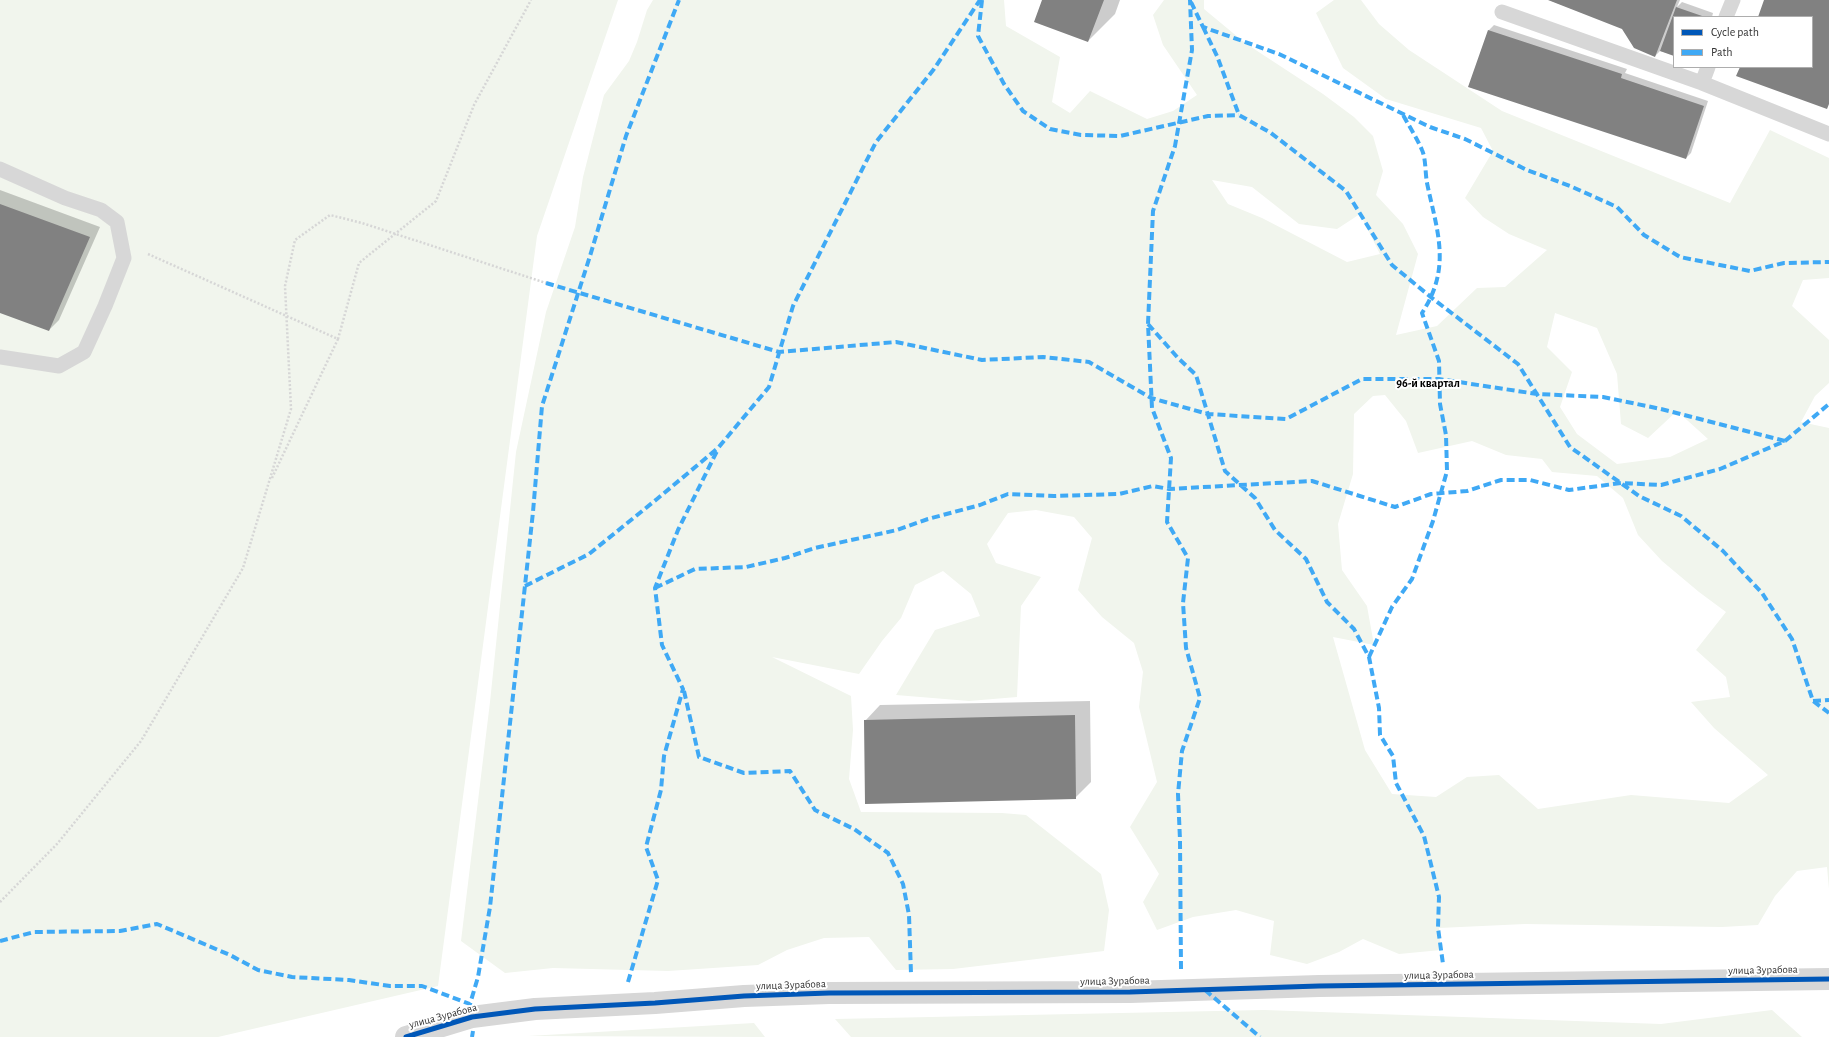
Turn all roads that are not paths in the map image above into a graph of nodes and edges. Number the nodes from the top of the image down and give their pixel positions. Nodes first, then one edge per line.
1 (1733, 0) edge
2 (1502, 12) dead end
3 (1726, 16) edge
4 (1708, 68) edge
5 (1702, 83) junction
6 (1829, 134) edge
7 (0, 169) edge
8 (0, 357) edge
9 (1829, 979) edge
10 (406, 1037) edge

1 - 3 lane
2 - 5 lane
4 - 5 lane
5 - 6 lane
7 - 8 lane
9 - 10 street, улица Зурабова

